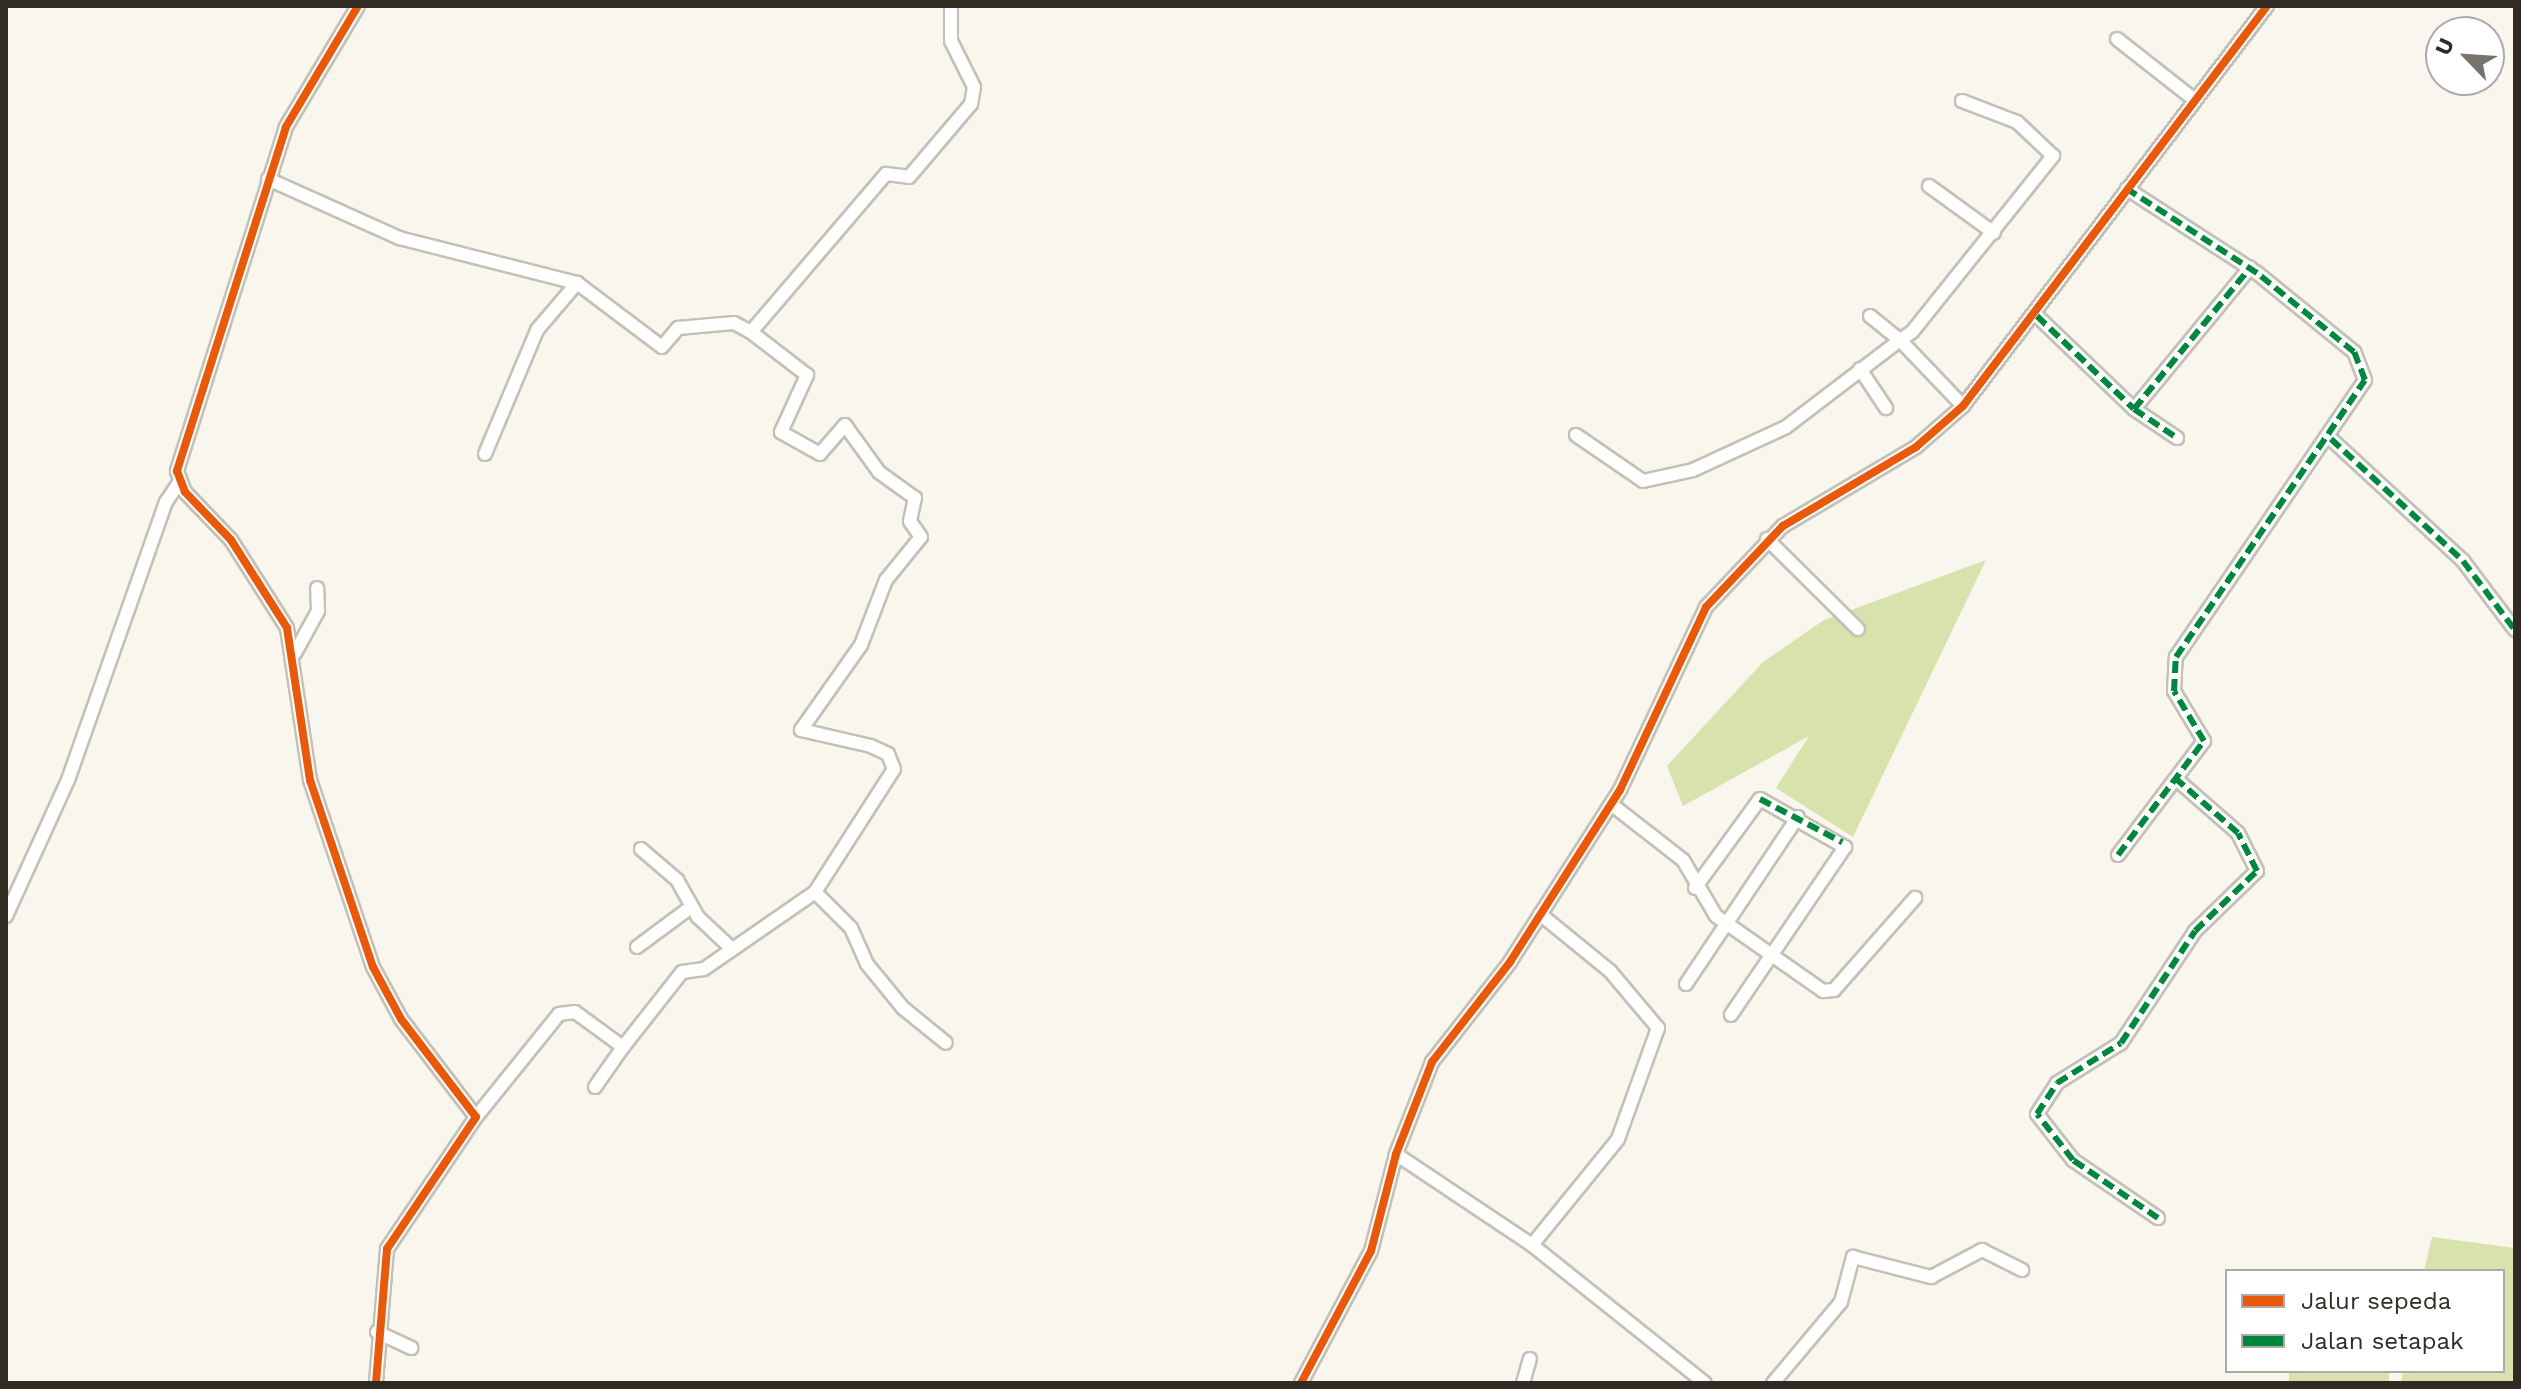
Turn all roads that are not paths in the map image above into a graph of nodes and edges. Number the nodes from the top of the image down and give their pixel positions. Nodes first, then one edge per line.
1 (358, 6) edge
2 (951, 6) edge
3 (2267, 6) edge
4 (2117, 39) dead end
5 (2191, 97) junction
6 (1962, 101) dead end
7 (268, 179) junction
8 (1929, 186) dead end
9 (2127, 189) junction
10 (1994, 233) junction
11 (2250, 268) junction
12 (577, 283) junction
13 (1870, 316) dead end
14 (2037, 316) junction
15 (751, 332) junction
16 (1900, 340) junction
17 (1860, 369) junction
18 (1963, 406) junction
19 (1886, 408) dead end
20 (2134, 409) junction
21 (1576, 435) dead end
22 (2177, 438) dead end
23 (2331, 439) junction
24 (485, 454) dead end
25 (179, 483) junction
26 (1767, 539) junction
27 (317, 588) dead end
28 (1858, 629) dead end
29 (2515, 630) edge
30 (295, 653) junction
31 (2176, 779) junction
32 (1611, 804) junction
33 (1798, 817) junction
34 (641, 849) dead end
35 (2118, 855) dead end
36 (1695, 888) junction
37 (815, 892) junction
38 (1915, 898) dead end
39 (691, 907) junction
40 (1540, 914) junction
41 (6, 916) edge
42 (1725, 923) junction
43 (637, 947) dead end
44 (730, 947) junction
45 (1770, 955) junction
46 (1686, 984) dead end
47 (1731, 1015) dead end
48 (946, 1043) dead end
49 (623, 1047) junction
50 (595, 1087) dead end
51 (476, 1117) junction
52 (1396, 1154) junction
53 (2158, 1218) dead end
54 (1532, 1245) junction
55 (2022, 1270) dead end
56 (377, 1332) junction
57 (411, 1348) dead end
58 (1530, 1359) dead end
59 (376, 1383) edge
60 (1301, 1383) edge
61 (1523, 1383) edge
62 (1705, 1383) edge
63 (1773, 1383) edge

1 - 7 street
2 - 15 street
3 - 5 street
4 - 5 street
5 - 9 street
6 - 10 street
7 - 12 street
7 - 25 street
8 - 10 street
9 - 11 street
9 - 14 street
10 - 16 street
11 - 20 street
11 - 23 street
12 - 15 street
12 - 24 street
13 - 16 street
14 - 18 street
14 - 20 street
15 - 37 street
16 - 17 street
16 - 18 street
17 - 19 street
17 - 21 street
18 - 26 street
20 - 22 street
23 - 29 street
23 - 31 street
25 - 30 street
25 - 41 street
26 - 28 street
26 - 32 street
27 - 30 street
30 - 51 street
31 - 35 street
31 - 53 street
32 - 36 street
32 - 40 street
33 - 36 street
33 - 42 street
33 - 45 street
34 - 39 street
36 - 42 street
37 - 44 street
37 - 48 street
38 - 45 street
39 - 43 street
39 - 44 street
40 - 52 street
40 - 54 street
42 - 45 street
42 - 46 street
44 - 49 street
45 - 47 street
49 - 50 street
49 - 51 street
51 - 56 street
52 - 54 street
52 - 60 street
54 - 62 street
55 - 63 street
56 - 57 street
56 - 59 street
58 - 61 street

